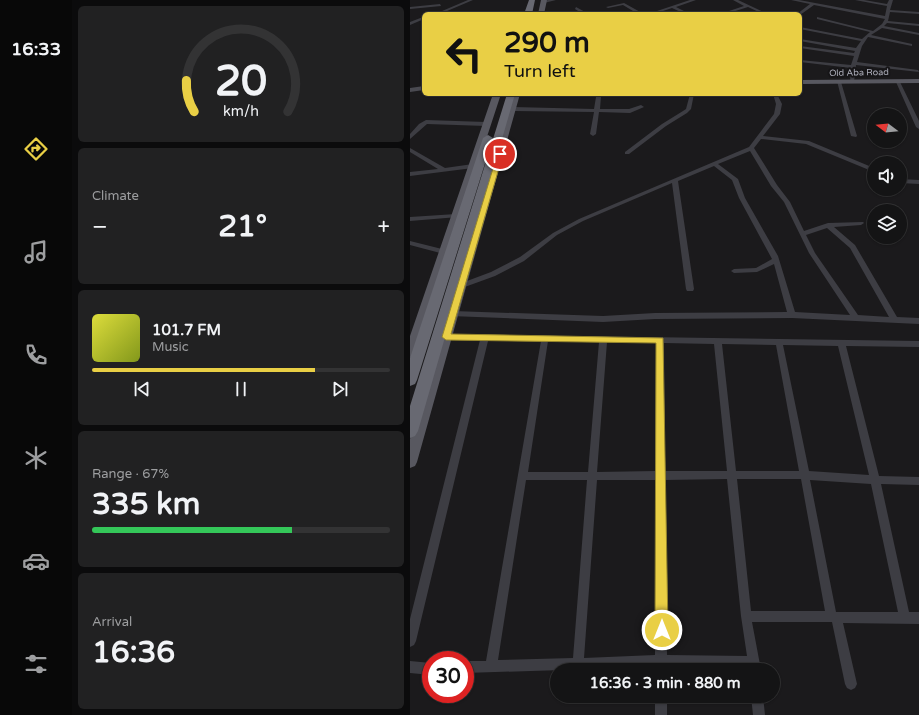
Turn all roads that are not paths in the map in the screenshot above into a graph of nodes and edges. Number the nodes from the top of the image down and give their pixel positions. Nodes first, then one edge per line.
1 (471, 0) edge
2 (529, 0) edge
3 (532, 0) edge
4 (554, 0) edge
5 (694, 0) edge
6 (735, 0) edge
7 (793, 0) edge
8 (857, 0) edge
9 (542, 1) edge
10 (440, 2) edge
11 (889, 2) edge
12 (813, 4) junction
13 (747, 6) junction
14 (608, 7) dead end
15 (672, 7) junction
16 (410, 8) edge
17 (576, 8) dead end
18 (889, 11) junction
19 (439, 12) edge
20 (444, 12) edge
21 (526, 12) edge
22 (529, 12) edge
23 (537, 12) edge
24 (540, 12) edge
25 (583, 12) edge
26 (638, 12) edge
27 (656, 12) edge
28 (683, 12) edge
29 (728, 12) edge
30 (761, 12) edge
31 (802, 12) edge
32 (919, 13) edge
33 (818, 18) dead end
34 (422, 19) edge
35 (886, 20) junction
36 (410, 24) edge
37 (919, 25) edge
38 (881, 27) junction
39 (802, 28) edge
40 (873, 32) junction
41 (919, 34) edge
42 (867, 36) junction
43 (802, 40) edge
44 (863, 40) junction
45 (910, 45) dead end
46 (802, 47) edge
47 (858, 50) junction
48 (856, 55) junction
49 (802, 61) edge
50 (854, 65) junction
51 (919, 65) edge
52 (918, 71) junction
53 (918, 81) edge
54 (802, 82) edge
55 (839, 82) junction
56 (852, 82) junction
57 (898, 82) junction
58 (422, 88) edge
59 (410, 90) edge
60 (496, 96) edge
61 (501, 96) edge
62 (514, 96) edge
63 (515, 96) edge
64 (599, 96) edge
65 (691, 96) edge
66 (776, 96) edge
67 (641, 107) dead end
68 (513, 109) junction
69 (597, 111) junction
70 (486, 124) junction
71 (919, 127) edge
72 (593, 134) dead end
73 (854, 136) dead end
74 (410, 137) edge
75 (761, 137) junction
76 (751, 148) junction
77 (410, 150) edge
78 (627, 153) dead end
79 (715, 164) junction
80 (473, 166) junction
81 (867, 167) edge
82 (444, 170) junction
83 (410, 174) edge
84 (675, 181) junction
85 (907, 181) edge
86 (919, 182) edge
87 (456, 216) junction
88 (410, 220) edge
89 (861, 222) dead end
90 (828, 225) junction
91 (802, 234) junction
92 (410, 243) edge
93 (444, 252) junction
94 (775, 260) junction
95 (734, 271) dead end
96 (462, 286) junction
97 (690, 289) dead end
98 (453, 314) junction
99 (792, 315) junction
100 (855, 317) junction
101 (894, 319) junction
102 (919, 321) edge
103 (446, 337) junction
104 (485, 337) junction
105 (545, 338) junction
106 (603, 339) junction
107 (660, 340) junction
108 (718, 341) junction
109 (779, 342) junction
110 (841, 343) junction
111 (919, 344) edge
112 (410, 353) edge
113 (410, 380) edge
114 (410, 432) edge
115 (410, 462) edge
116 (592, 474) junction
117 (731, 474) junction
118 (804, 475) junction
119 (522, 476) junction
120 (661, 476) junction
121 (875, 480) junction
122 (919, 481) edge
123 (746, 616) junction
124 (834, 617) junction
125 (905, 618) junction
126 (919, 618) edge
127 (410, 641) edge
128 (578, 662) junction
129 (606, 663) edge
130 (662, 663) edge
131 (754, 663) edge
132 (491, 665) junction
133 (474, 666) edge
134 (410, 667) edge
135 (422, 669) edge
136 (851, 684) dead end
137 (661, 703) edge
138 (758, 703) edge
139 (661, 715) edge
140 (759, 715) edge

1 - 20 street
2 - 21 main road
3 - 22 highway
4 - 9 street
5 - 15 street
6 - 13 street
7 - 12 street
8 - 11 street
9 - 23 highway
9 - 24 main road
10 - 16 street
10 - 19 street
11 - 18 street
12 - 31 street
12 - 35 street
13 - 29 street
13 - 30 street
14 - 26 street
15 - 27 street
15 - 28 street
17 - 25 street
18 - 32 street
18 - 35 street
33 - 40 street
34 - 36 street
35 - 37 street
35 - 38 street
38 - 40 street
38 - 41 street
39 - 44 street
40 - 42 street
42 - 44 street
42 - 45 street
43 - 47 street
44 - 47 street
46 - 48 street
47 - 48 street
48 - 50 street
49 - 50 street
50 - 52 street
50 - 56 street
51 - 52 street
52 - 53 street
53 - 57 main road, Old Aba Road
54 - 55 main road, Old Aba Road
55 - 56 main road, Old Aba Road
55 - 73 street
56 - 57 main road, Old Aba Road
57 - 71 street
58 - 59 street
60 - 70 main road
61 - 113 highway
62 - 114 highway
63 - 68 main road
64 - 69 street
65 - 78 street
66 - 75 street
67 - 69 street
68 - 69 street
68 - 96 main road
69 - 72 street
70 - 74 street
70 - 80 main road
75 - 76 street
75 - 81 street
76 - 79 street
76 - 91 street
77 - 82 street
79 - 84 street
79 - 94 street
80 - 82 street
80 - 87 main road
82 - 83 street
84 - 96 street
84 - 97 street
85 - 86 street
87 - 88 street
87 - 93 main road
89 - 90 street
90 - 91 street
90 - 101 street
91 - 100 street
92 - 93 street
93 - 112 main road
94 - 95 street
94 - 99 street
96 - 98 main road
98 - 99 street
98 - 103 main road
99 - 100 street
100 - 101 street
101 - 102 street
103 - 104 street
103 - 115 main road
104 - 105 street
104 - 127 street
105 - 106 street
105 - 119 street
106 - 107 street
106 - 116 street
107 - 108 street
107 - 120 street
108 - 109 street
108 - 117 street
109 - 110 street
109 - 118 street
110 - 111 street
110 - 121 street
116 - 119 street
116 - 120 street
116 - 128 street
117 - 118 street
117 - 120 street
117 - 123 street
118 - 121 street
118 - 124 street
119 - 132 street
120 - 130 street
121 - 122 street
121 - 125 street
123 - 124 street
123 - 131 street
124 - 125 street
124 - 136 street
125 - 126 street
128 - 129 street
128 - 132 street
132 - 133 street
134 - 135 street
137 - 139 street
138 - 140 street

